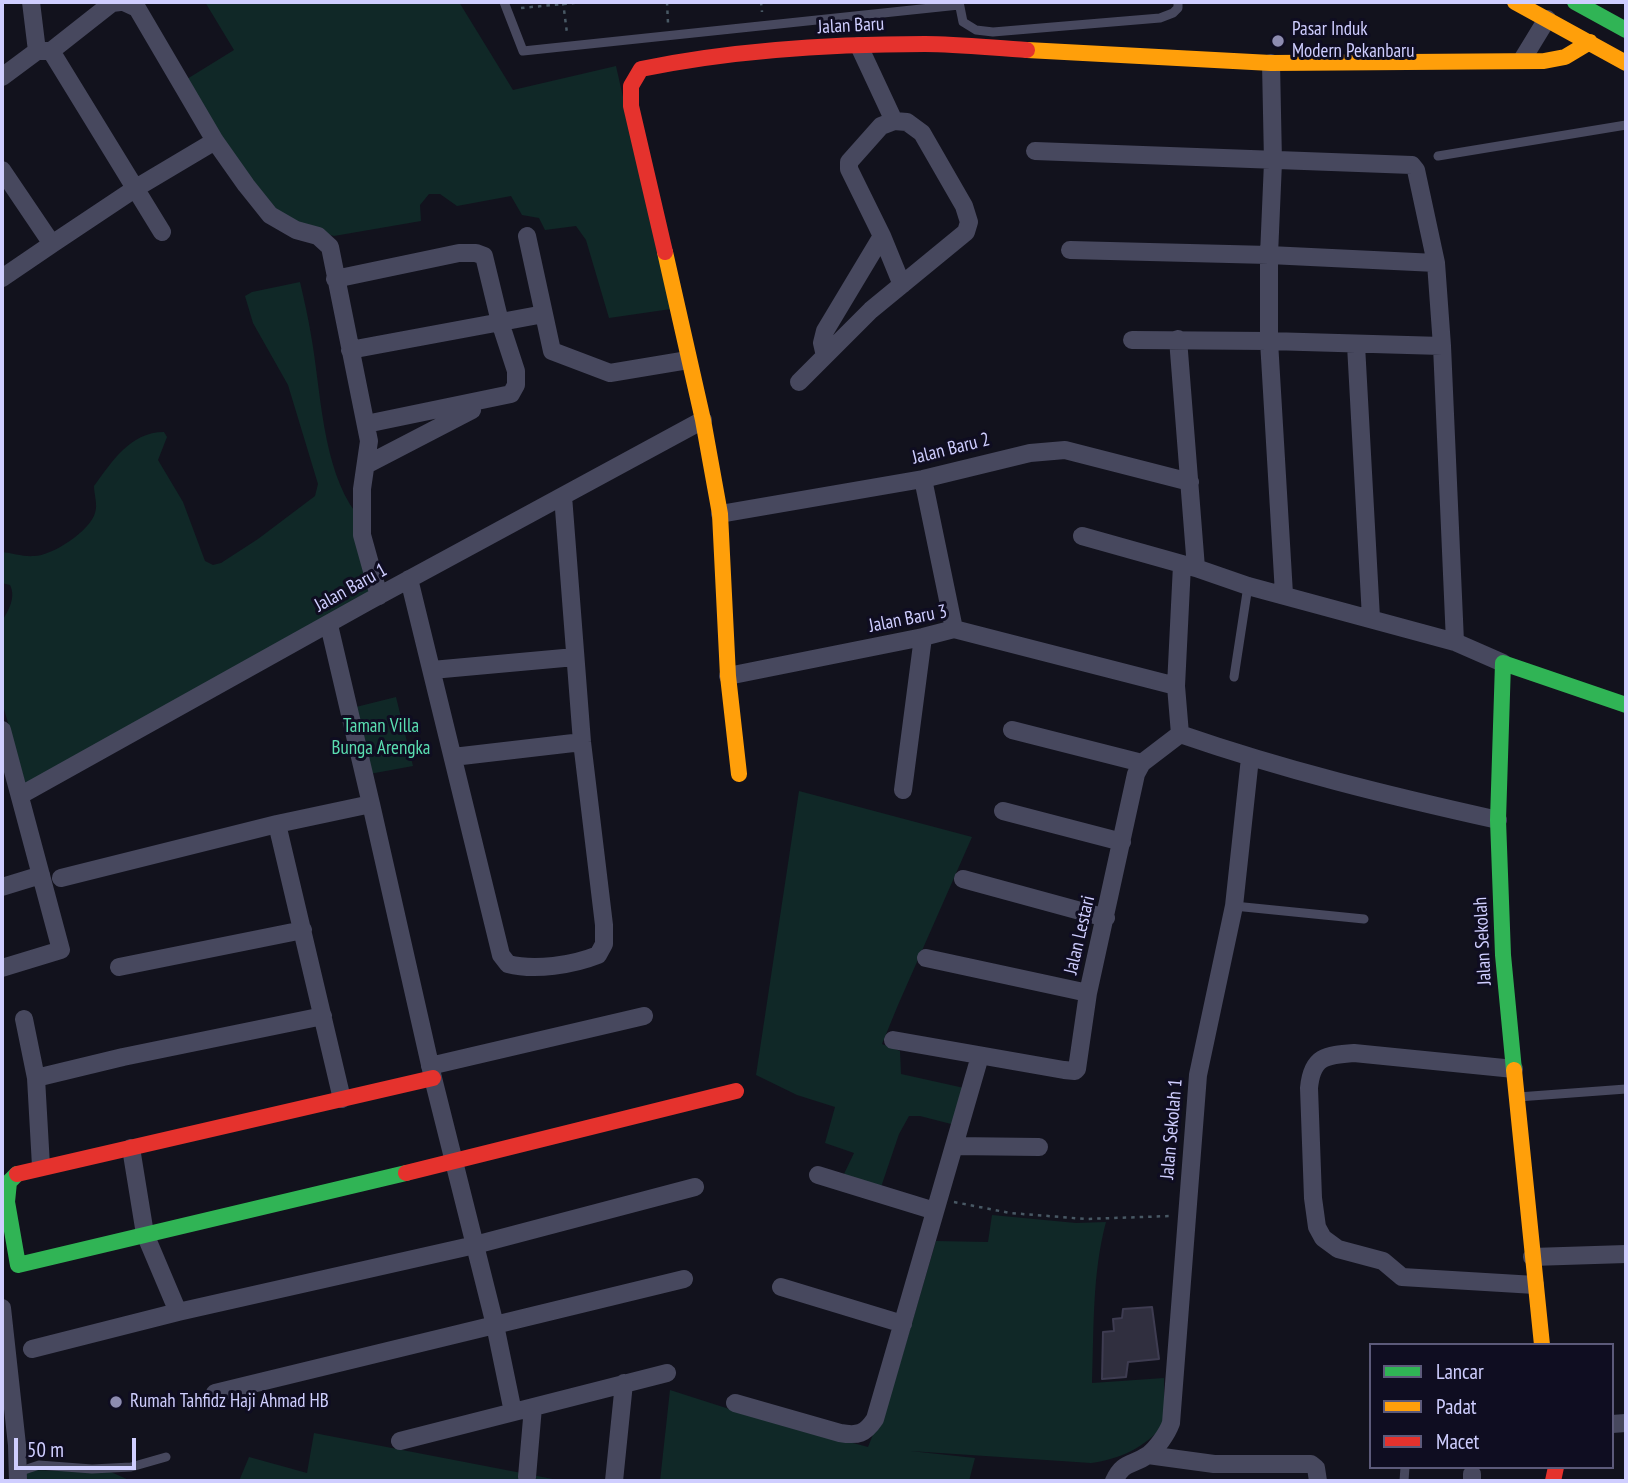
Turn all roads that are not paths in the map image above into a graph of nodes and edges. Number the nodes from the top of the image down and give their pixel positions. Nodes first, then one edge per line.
1 (31, 2) edge
2 (122, 2) edge
3 (1178, 2) edge
4 (1515, 2) edge
5 (1575, 2) edge
6 (959, 4) edge
7 (505, 6) edge
8 (1547, 19) junction
9 (1626, 30) edge
10 (1590, 42) junction
11 (859, 46) junction
12 (44, 51) junction
13 (1521, 60) junction
14 (1271, 63) junction
15 (1626, 63) edge
16 (2, 77) edge
17 (894, 121) junction
18 (1626, 125) edge
19 (215, 141) junction
20 (1035, 151) dead end
21 (1438, 156) dead end
22 (1273, 162) junction
23 (2, 170) edge
24 (136, 188) junction
25 (162, 232) dead end
26 (527, 236) dead end
27 (882, 236) junction
28 (52, 244) junction
29 (1070, 250) dead end
30 (1269, 255) junction
31 (1436, 263) junction
32 (2, 278) edge
33 (335, 279) junction
34 (902, 285) junction
35 (544, 314) junction
36 (500, 322) junction
37 (1178, 339) junction
38 (1132, 340) dead end
39 (1269, 341) junction
40 (1356, 345) junction
41 (1442, 346) junction
42 (350, 350) junction
43 (825, 356) junction
44 (688, 360) junction
45 (799, 382) dead end
46 (490, 400) junction
47 (703, 421) junction
48 (366, 424) junction
49 (366, 465) junction
50 (923, 479) junction
51 (1189, 482) junction
52 (563, 496) junction
53 (720, 514) junction
54 (1082, 536) dead end
55 (1189, 566) junction
56 (409, 579) junction
57 (1248, 586) junction
58 (1284, 594) junction
59 (379, 596) junction
60 (1371, 618) junction
61 (329, 625) junction
62 (954, 629) junction
63 (923, 637) junction
64 (1455, 642) junction
65 (575, 657) junction
66 (1503, 663) junction
67 (432, 670) junction
68 (728, 676) junction
69 (1234, 677) dead end
70 (1175, 687) junction
71 (1626, 705) edge
72 (2, 730) edge
73 (1012, 730) dead end
74 (1180, 734) junction
75 (582, 742) junction
76 (453, 757) junction
77 (1250, 758) junction
78 (1142, 762) junction
79 (739, 774) dead end
80 (903, 790) dead end
81 (21, 795) junction
82 (371, 804) junction
83 (1003, 811) dead end
84 (1498, 820) junction
85 (277, 824) junction
86 (1122, 842) junction
87 (41, 875) junction
88 (61, 878) dead end
89 (963, 879) dead end
90 (2, 887) edge
91 (1234, 906) junction
92 (1106, 918) junction
93 (1364, 919) dead end
94 (303, 930) junction
95 (926, 958) dead end
96 (119, 967) dead end
97 (2, 968) edge
98 (1088, 993) junction
99 (323, 1016) junction
100 (644, 1016) dead end
101 (24, 1019) dead end
102 (893, 1040) dead end
103 (980, 1056) junction
104 (1514, 1069) junction
105 (432, 1072) junction
106 (36, 1078) junction
107 (1626, 1089) edge
108 (736, 1091) dead end
109 (1516, 1097) junction
110 (342, 1099) junction
111 (954, 1146) junction
112 (1039, 1147) dead end
113 (131, 1149) junction
114 (454, 1161) junction
115 (41, 1166) junction
116 (818, 1175) dead end
117 (695, 1187) dead end
118 (936, 1205) junction
119 (145, 1234) junction
120 (475, 1245) junction
121 (1626, 1254) edge
122 (1532, 1258) junction
123 (684, 1279) dead end
124 (1535, 1285) junction
125 (781, 1287) dead end
126 (2, 1308) edge
127 (178, 1312) junction
128 (903, 1324) junction
129 (495, 1325) junction
130 (1542, 1343) edge
131 (32, 1349) dead end
132 (5, 1369) edge
133 (667, 1373) dead end
134 (624, 1383) junction
135 (215, 1393) dead end
136 (735, 1403) dead end
137 (533, 1407) junction
138 (513, 1412) junction
139 (400, 1441) dead end
140 (9, 1447) edge
141 (1148, 1455) junction
142 (166, 1457) dead end
143 (18, 1476) edge
144 (527, 1478) dead end
145 (614, 1481) edge
146 (1114, 1481) edge
147 (1318, 1481) edge

1 - 12 street
2 - 12 street
2 - 19 street
3 - 6 lane
4 - 8 street
5 - 9 street
6 - 7 lane
8 - 10 street
8 - 13 street
10 - 13 street, Jalan Baru
10 - 15 street
11 - 14 street, Jalan Baru
11 - 17 street
11 - 44 street, Jalan Baru
12 - 16 street
12 - 24 street
13 - 14 street, Jalan Baru
14 - 22 street
17 - 27 street
17 - 34 street
18 - 21 lane
19 - 24 street
19 - 33 street
20 - 22 street
22 - 30 street
22 - 31 street
23 - 28 street
24 - 25 street
24 - 28 street
26 - 35 street
27 - 34 street
27 - 43 street
28 - 32 street
29 - 30 street
30 - 31 street
30 - 39 street
31 - 41 street
33 - 36 street
33 - 42 street
34 - 43 street
35 - 36 street
35 - 44 street
36 - 42 street
36 - 46 street
37 - 38 street
37 - 39 street
37 - 51 street
39 - 40 street
39 - 58 street
40 - 41 street
40 - 60 street
41 - 64 street
42 - 48 street
43 - 45 street
44 - 47 street, Jalan Baru
46 - 48 street
46 - 49 street
47 - 52 street, Jalan Baru 1
47 - 53 street, Jalan Baru
48 - 49 street
49 - 59 street
50 - 51 street, Jalan Baru 2
50 - 53 street, Jalan Baru 2
50 - 62 street
51 - 55 street
52 - 56 street, Jalan Baru 1
52 - 65 street
53 - 68 street, Jalan Baru
54 - 55 street
55 - 57 street
55 - 70 street
56 - 59 street, Jalan Baru 1
56 - 67 street
57 - 58 street
57 - 69 lane
58 - 60 street
59 - 61 street, Jalan Baru 1
60 - 64 street
61 - 81 street, Jalan Baru 1
61 - 82 street
62 - 63 street, Jalan Baru 3
62 - 70 street, Jalan Baru 3
63 - 68 street, Jalan Baru 3
63 - 80 street
64 - 66 street
65 - 67 street
65 - 75 street
66 - 71 street
66 - 84 street, Jalan Sekolah
67 - 76 street
68 - 79 street, Jalan Baru
70 - 74 street
72 - 81 street
73 - 78 street
74 - 77 street
74 - 78 street
75 - 76 street
75 - 76 street
77 - 84 street
77 - 91 street, Jalan Sekolah 1
78 - 86 street, Jalan Lestari
81 - 87 street
82 - 85 street
82 - 105 street
83 - 86 street
84 - 104 street, Jalan Sekolah
85 - 88 street
85 - 94 street
86 - 92 street, Jalan Lestari
87 - 90 street
87 - 97 street
89 - 92 street
91 - 93 lane
91 - 141 street, Jalan Sekolah 1
92 - 98 street, Jalan Lestari
94 - 96 street
94 - 99 street
95 - 98 street
98 - 103 street, Jalan Lestari
99 - 106 street
99 - 110 street
100 - 105 street
101 - 106 street
102 - 103 street
103 - 111 street
104 - 109 street, Jalan Sekolah
104 - 124 street
105 - 110 street
105 - 114 street
106 - 115 street
107 - 109 lane
108 - 114 street
109 - 122 street, Jalan Sekolah
110 - 113 street
111 - 112 street
111 - 118 street
113 - 115 street
113 - 119 street
114 - 119 street
114 - 120 street
115 - 119 street
116 - 118 street
117 - 120 street
118 - 128 street
119 - 127 street
120 - 127 street
120 - 129 street
121 - 122 street
122 - 124 street, Jalan Sekolah
123 - 129 street
124 - 130 street, Jalan Sekolah
125 - 128 street
126 - 132 street
127 - 131 street
128 - 136 street
129 - 135 street
129 - 138 street
132 - 140 street
133 - 134 street
134 - 137 street
134 - 145 street
137 - 138 street
137 - 144 street
138 - 139 street
140 - 143 street
141 - 146 street, Jalan Sekolah 1
141 - 147 street
142 - 143 lane

